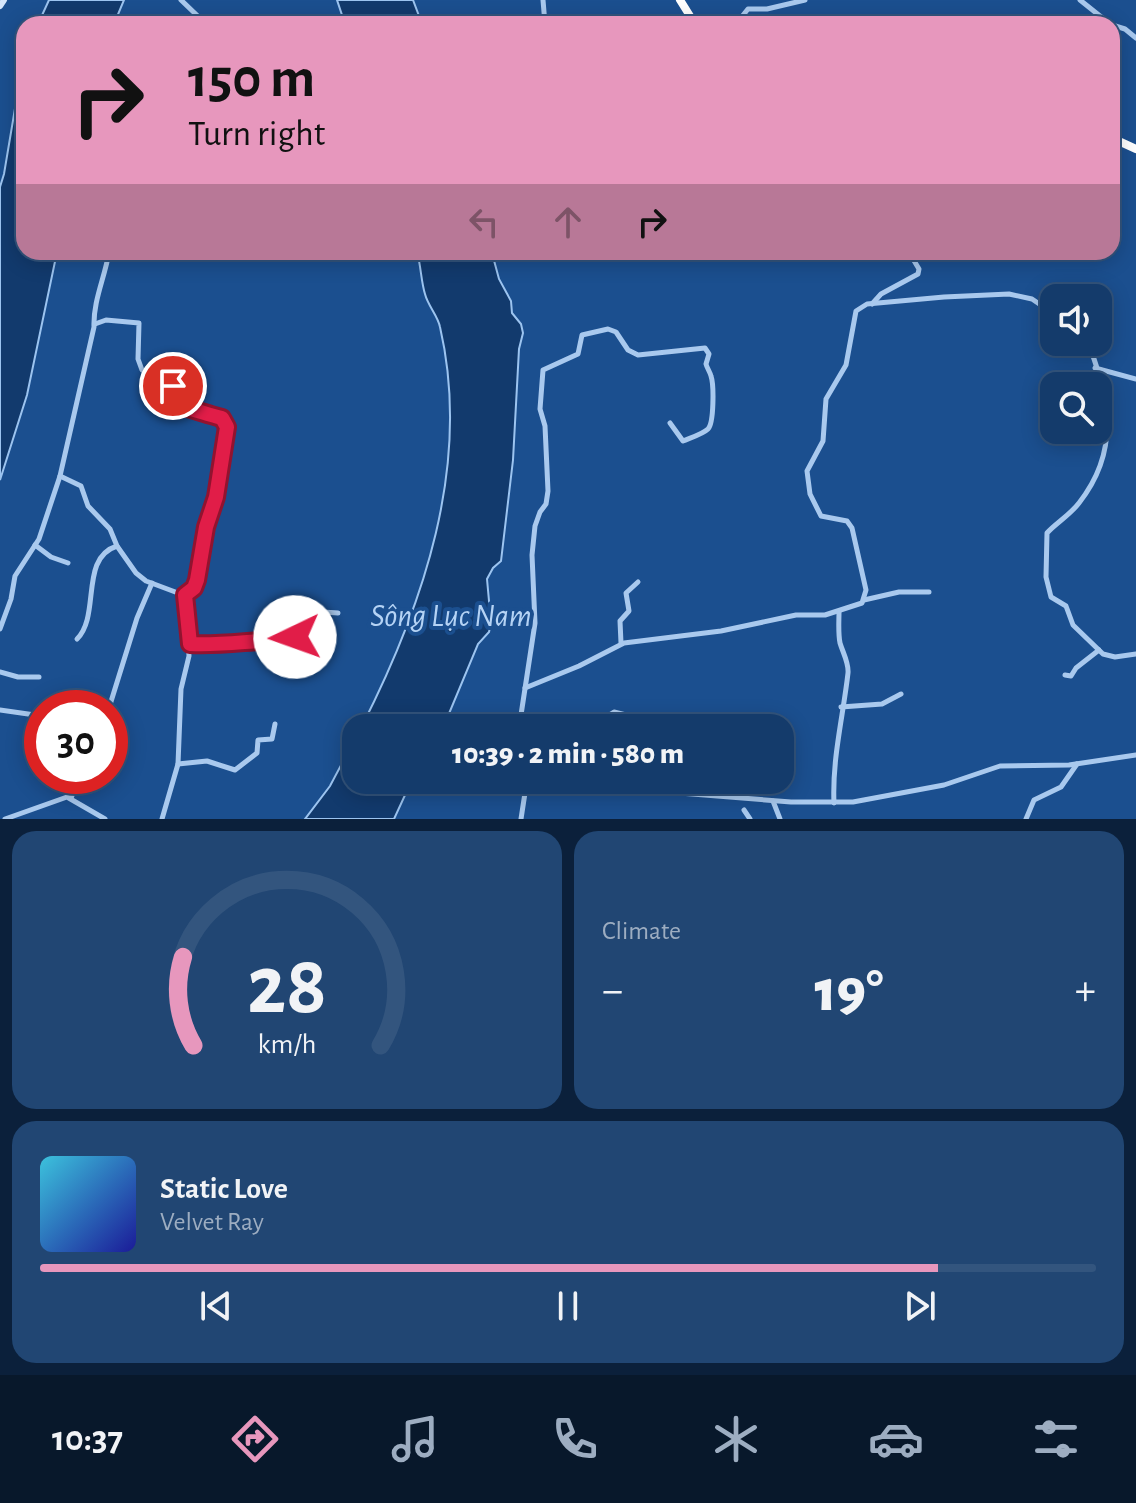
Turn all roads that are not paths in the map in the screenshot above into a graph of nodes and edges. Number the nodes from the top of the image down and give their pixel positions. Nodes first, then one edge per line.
1 (4, 0) edge
2 (181, 0) edge
3 (805, 0) edge
4 (1080, 0) edge
5 (0, 6) edge
6 (198, 16) edge
7 (742, 16) edge
8 (1101, 16) edge
9 (108, 260) edge
10 (913, 260) edge
11 (871, 304) junction
12 (1040, 304) edge
13 (94, 324) junction
14 (1092, 356) edge
15 (1095, 368) junction
16 (1136, 379) edge
17 (670, 423) dead end
18 (60, 476) junction
19 (35, 545) junction
20 (117, 546) junction
21 (68, 563) dead end
22 (638, 582) dead end
23 (152, 583) junction
24 (929, 592) dead end
25 (185, 595) junction
26 (864, 600) junction
27 (839, 612) junction
28 (338, 613) dead end
29 (0, 629) edge
30 (77, 639) dead end
31 (190, 644) junction
32 (621, 644) junction
33 (1099, 650) junction
34 (1136, 654) edge
35 (0, 672) edge
36 (1065, 675) dead end
37 (39, 677) dead end
38 (525, 688) junction
39 (113, 690) edge
40 (901, 694) dead end
41 (841, 707) junction
42 (0, 710) edge
43 (24, 713) edge
44 (521, 714) edge
45 (275, 724) dead end
46 (1136, 755) edge
47 (1078, 763) junction
48 (178, 764) junction
49 (73, 794) edge
50 (525, 794) edge
51 (694, 794) edge
52 (732, 797) junction
53 (71, 798) junction
54 (773, 801) junction
55 (834, 803) junction
56 (5, 819) edge
57 (105, 819) edge
58 (162, 819) edge
59 (521, 819) edge
60 (750, 819) edge
61 (780, 819) edge
62 (1026, 819) edge

1 - 5 street
2 - 6 street
3 - 7 street
4 - 8 street
9 - 13 street
10 - 11 street
11 - 12 street
11 - 26 street
13 - 18 street
13 - 25 street
14 - 15 street
15 - 16 street
15 - 33 street
17 - 38 street
18 - 19 street
18 - 20 street
19 - 21 street
19 - 29 street
20 - 23 street
20 - 30 street
22 - 32 street
23 - 25 street
23 - 39 street
24 - 26 street
25 - 31 street
26 - 27 street
27 - 32 street
27 - 41 street
28 - 31 street
31 - 48 street
32 - 38 street
33 - 34 street
33 - 36 street
35 - 37 street
38 - 44 street
40 - 41 street
41 - 55 street
42 - 43 street
45 - 48 street
46 - 47 street
47 - 55 street
47 - 62 street
48 - 58 street
49 - 53 street
50 - 59 street
51 - 52 street
52 - 54 street
52 - 60 street
53 - 56 street
53 - 57 street
54 - 55 street
54 - 61 street

